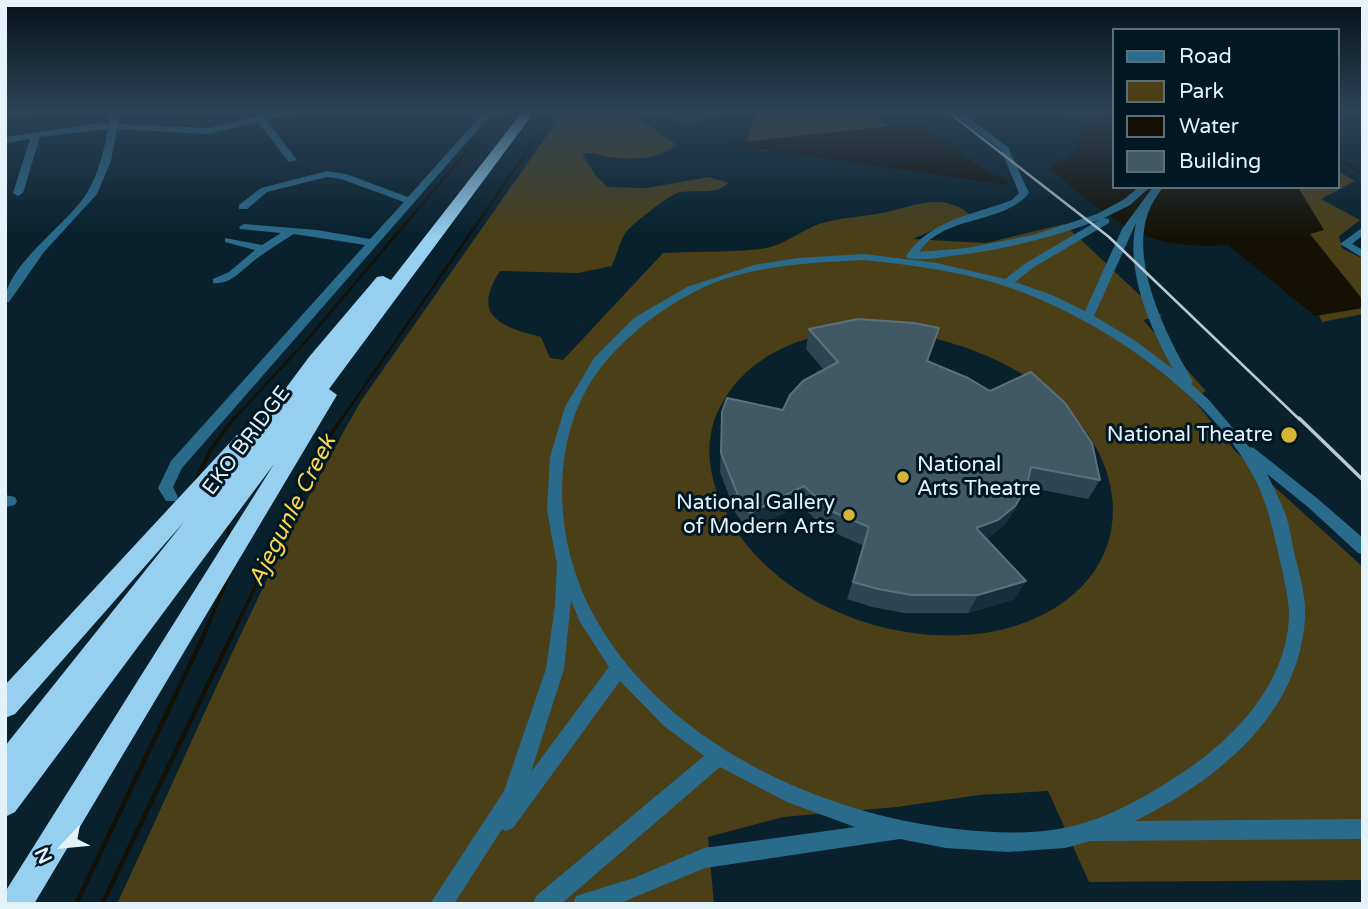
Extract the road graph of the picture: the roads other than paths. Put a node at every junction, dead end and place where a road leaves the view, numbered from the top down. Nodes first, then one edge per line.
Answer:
1 (30, 153) edge
2 (107, 153) edge
3 (287, 153) edge
4 (453, 153) edge
5 (483, 153) edge
6 (497, 153) edge
7 (1007, 153) edge
8 (292, 160) dead end
9 (1148, 190) edge
10 (18, 193) dead end
11 (411, 201) junction
12 (243, 208) dead end
13 (1093, 223) junction
14 (244, 227) dead end
15 (1363, 230) edge
16 (292, 231) junction
17 (229, 240) dead end
18 (373, 243) junction
19 (264, 249) junction
20 (911, 256) junction
21 (1363, 256) edge
22 (864, 257) junction
23 (217, 281) dead end
24 (1007, 283) junction
25 (5, 299) edge
26 (1087, 317) junction
27 (356, 340) junction
28 (316, 361) junction
29 (1197, 397) junction
30 (1242, 447) junction
31 (171, 498) dead end
32 (1363, 548) edge
33 (563, 562) junction
34 (620, 668) junction
35 (5, 705) edge
36 (717, 757) junction
37 (5, 769) edge
38 (5, 802) edge
39 (1363, 829) edge
40 (901, 831) junction
41 (1087, 832) junction
42 (456, 883) junction
43 (16, 904) edge
44 (441, 904) edge
45 (544, 904) edge
46 (584, 904) edge

1 - 10 street
2 - 25 street
3 - 8 street
4 - 11 street
5 - 28 highway, EKO BRIDGE
6 - 27 highway, EKO BRIDGE
7 - 20 street
9 - 13 street
9 - 26 street
9 - 29 street
11 - 12 street
11 - 18 street
13 - 20 street
13 - 24 street
14 - 16 street
15 - 21 street
16 - 18 street
16 - 19 street
17 - 19 street
18 - 31 street
19 - 23 street
20 - 22 street
22 - 24 street
22 - 33 street
24 - 26 street
26 - 29 street
27 - 38 highway, EKO BRIDGE
27 - 43 highway
28 - 35 highway
28 - 37 highway, EKO BRIDGE
29 - 30 street
30 - 32 street
30 - 41 street
33 - 34 street
33 - 42 street
34 - 36 street
34 - 42 street
36 - 40 street
36 - 45 street
39 - 41 street
40 - 41 street
40 - 46 street
42 - 44 street

